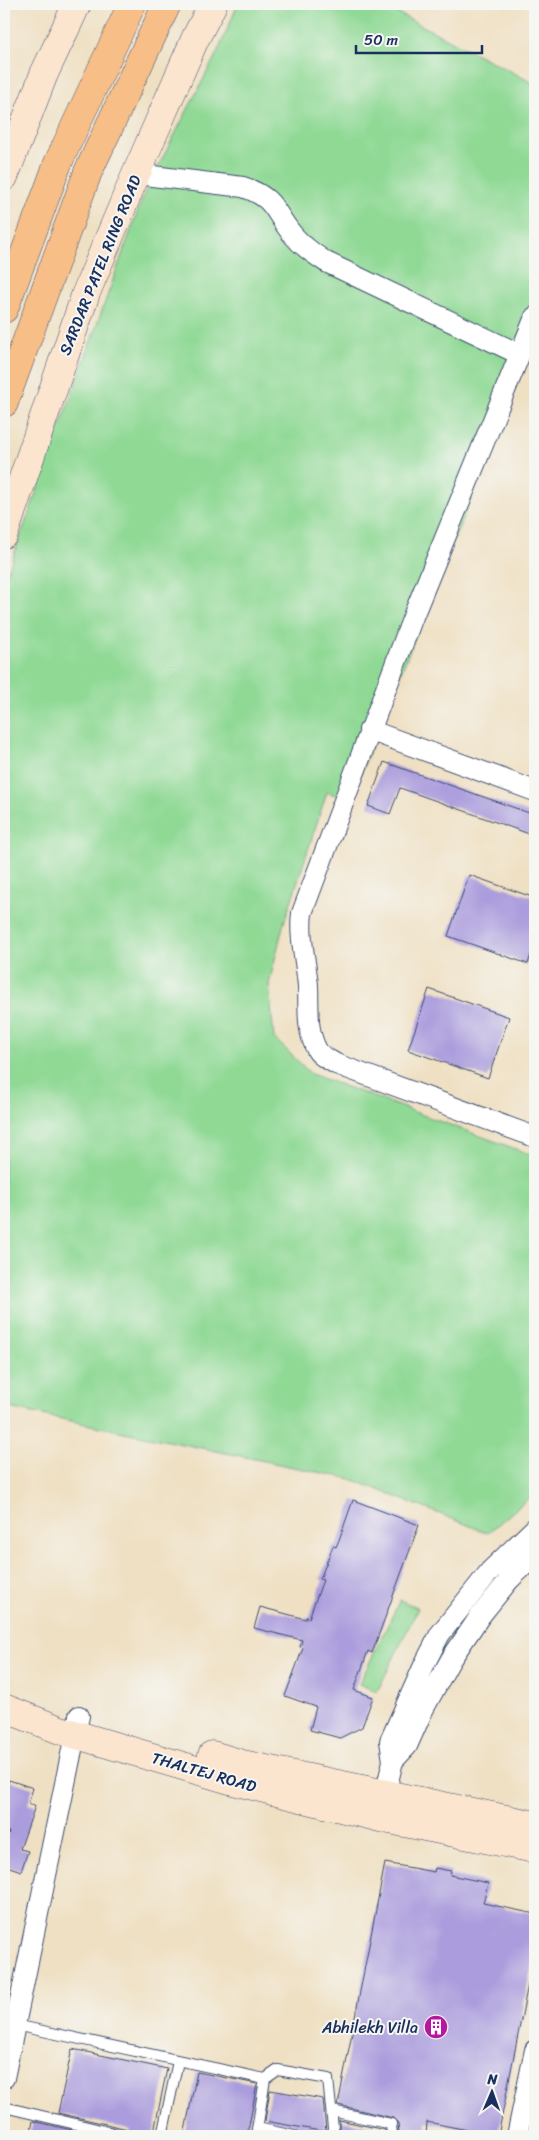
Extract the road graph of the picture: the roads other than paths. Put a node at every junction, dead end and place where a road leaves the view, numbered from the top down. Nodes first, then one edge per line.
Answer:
1 (77, 4) edge
2 (132, 4) edge
3 (167, 4) edge
4 (213, 4) edge
5 (136, 174) junction
6 (4, 177) edge
7 (4, 309) edge
8 (535, 317) edge
9 (519, 354) junction
10 (4, 403) edge
11 (4, 534) edge
12 (370, 730) junction
13 (535, 791) edge
14 (535, 1138) edge
15 (535, 1528) edge
16 (535, 1555) edge
17 (4, 1688) edge
18 (4, 1708) edge
19 (78, 1725) junction
20 (393, 1761) junction
21 (382, 1805) junction
22 (535, 1808) edge
23 (410, 1811) junction
24 (471, 1824) junction
25 (535, 1825) edge
26 (535, 1849) edge
27 (535, 1866) edge
28 (15, 2024) junction
29 (535, 2050) edge
30 (178, 2061) junction
31 (4, 2078) edge
32 (265, 2079) junction
33 (4, 2107) edge
34 (332, 2111) junction
35 (256, 2132) edge
36 (126, 2136) edge
37 (162, 2136) edge
38 (294, 2136) edge
39 (332, 2136) edge
40 (392, 2136) edge
41 (517, 2136) edge

1 - 6 street
2 - 7 highway
3 - 10 highway
4 - 5 street, SARDAR PATEL RING ROAD
5 - 9 street
5 - 11 street, SARDAR PATEL RING ROAD
8 - 9 street
9 - 12 street
12 - 13 street
12 - 14 street
15 - 20 street
16 - 20 street
17 - 19 street
18 - 19 street
19 - 21 street
19 - 28 street
20 - 21 street
21 - 23 street
22 - 23 street
23 - 24 street
23 - 27 street
24 - 25 street
24 - 26 street
28 - 30 lane
28 - 31 street
29 - 41 street
30 - 32 lane
30 - 37 lane
32 - 34 lane
32 - 35 lane
33 - 36 lane
34 - 39 lane
34 - 40 lane
35 - 38 lane

